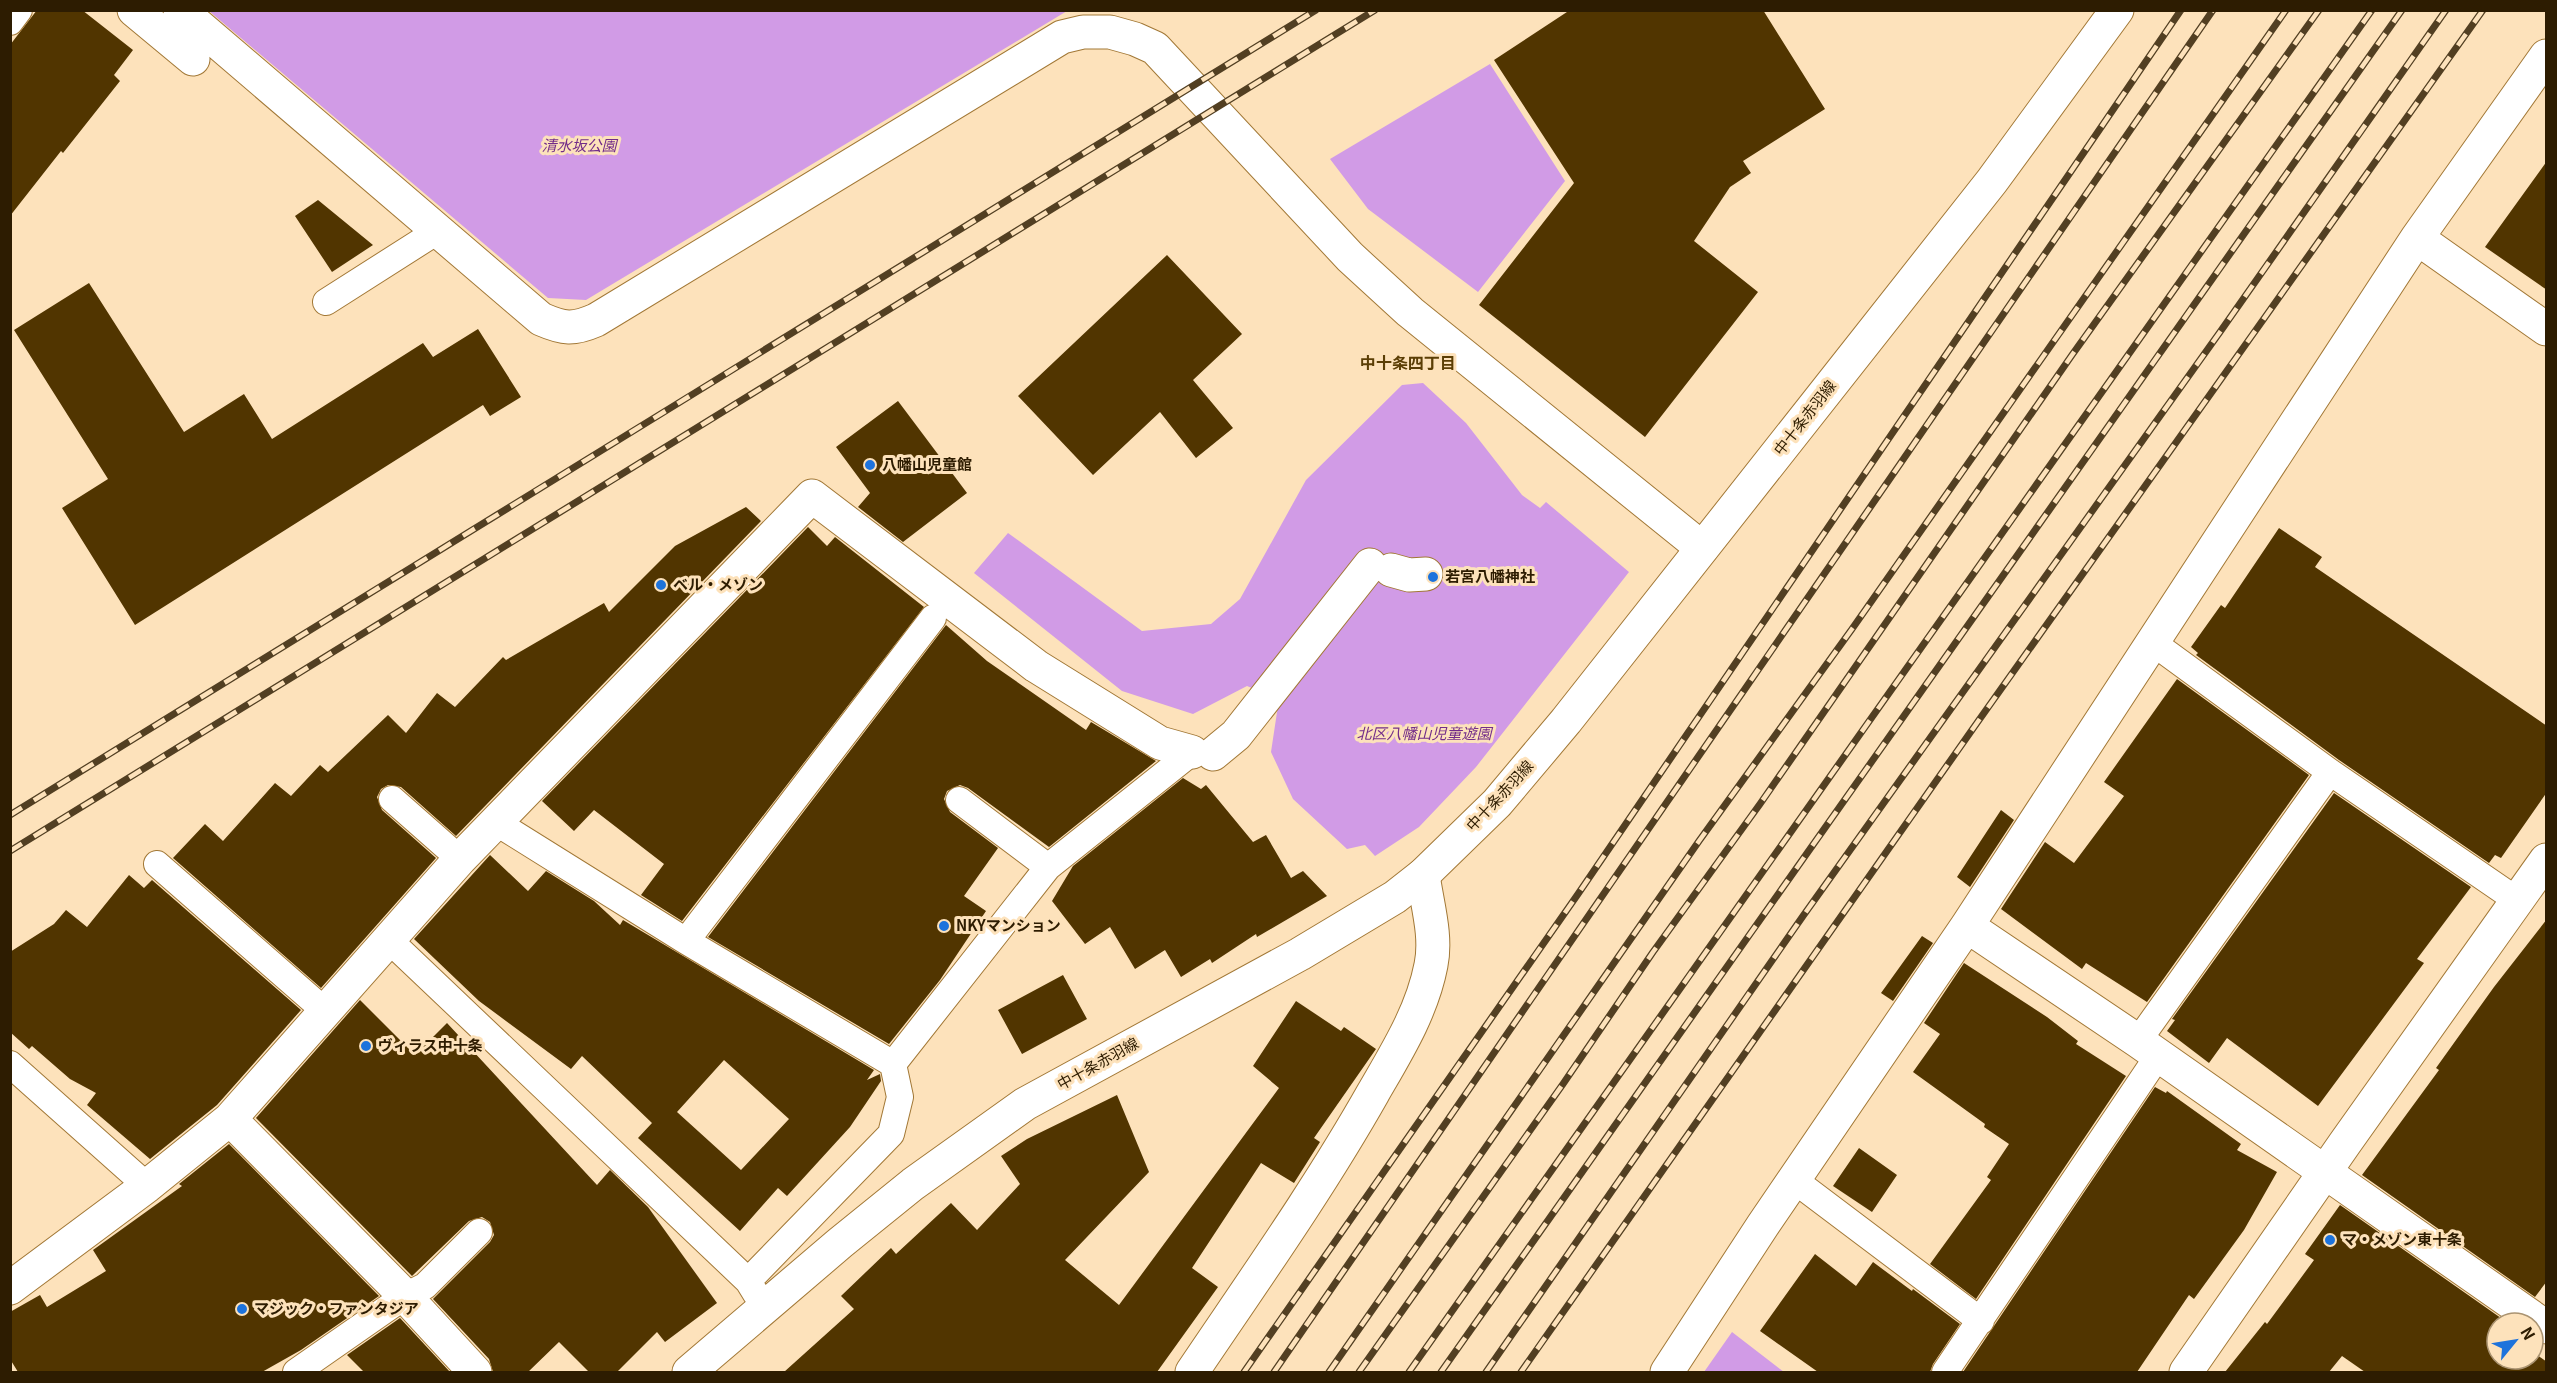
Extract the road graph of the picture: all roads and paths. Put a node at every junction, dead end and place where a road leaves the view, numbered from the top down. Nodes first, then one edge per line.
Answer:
1 (19, 10) edge
2 (134, 10) edge
3 (180, 10) edge
4 (2117, 10) edge
5 (10, 22) edge
6 (2547, 56) edge
7 (193, 59) dead end
8 (439, 230) junction
9 (2417, 238) junction
10 (326, 302) dead end
11 (2547, 328) edge
12 (1702, 548) junction
13 (1426, 574) dead end
14 (933, 618) dead end
15 (2152, 642) junction
16 (1203, 753) junction
17 (2330, 772) junction
18 (392, 799) dead end
19 (959, 800) dead end
20 (497, 823) junction
21 (460, 859) junction
22 (2547, 860) edge
23 (157, 864) dead end
24 (1048, 867) junction
25 (1423, 875) junction
26 (2518, 901) junction
27 (1967, 926) junction
28 (389, 940) junction
29 (686, 942) junction
30 (325, 1011) junction
31 (2148, 1049) junction
32 (10, 1064) edge
33 (893, 1064) junction
34 (230, 1119) junction
35 (2325, 1172) junction
36 (1794, 1180) junction
37 (147, 1186) junction
38 (479, 1232) dead end
39 (10, 1288) edge
40 (757, 1294) junction
41 (405, 1296) junction
42 (1981, 1321) junction
43 (2547, 1327) edge
44 (296, 1372) edge
45 (475, 1372) edge
46 (689, 1372) edge
47 (1192, 1372) edge
48 (1667, 1372) edge
49 (1945, 1372) edge
50 (2186, 1372) edge

1 - 5 lane
2 - 7 street
3 - 8 street
4 - 12 street, 中十条赤羽線
6 - 9 street
8 - 10 lane
8 - 12 street
9 - 11 street
9 - 15 street
12 - 25 street, 中十条赤羽線
13 - 16 street
14 - 29 lane
15 - 17 lane
15 - 27 street
16 - 20 street
16 - 24 lane
17 - 26 lane
17 - 31 lane
18 - 21 lane
19 - 24 lane
20 - 21 street
20 - 29 lane
21 - 28 street
22 - 26 street
23 - 30 lane
24 - 33 lane
25 - 40 street, 中十条赤羽線
25 - 47 street
26 - 35 street
27 - 31 street
27 - 36 street
28 - 30 street
28 - 40 lane
29 - 33 lane
30 - 34 street
31 - 35 street
31 - 42 lane
32 - 37 lane
33 - 40 lane
34 - 37 street
34 - 41 street
35 - 43 street
35 - 50 street
36 - 42 lane
36 - 48 street
37 - 39 street
38 - 41 lane
40 - 46 street, 中十条赤羽線
41 - 44 lane
41 - 45 street
42 - 49 lane

